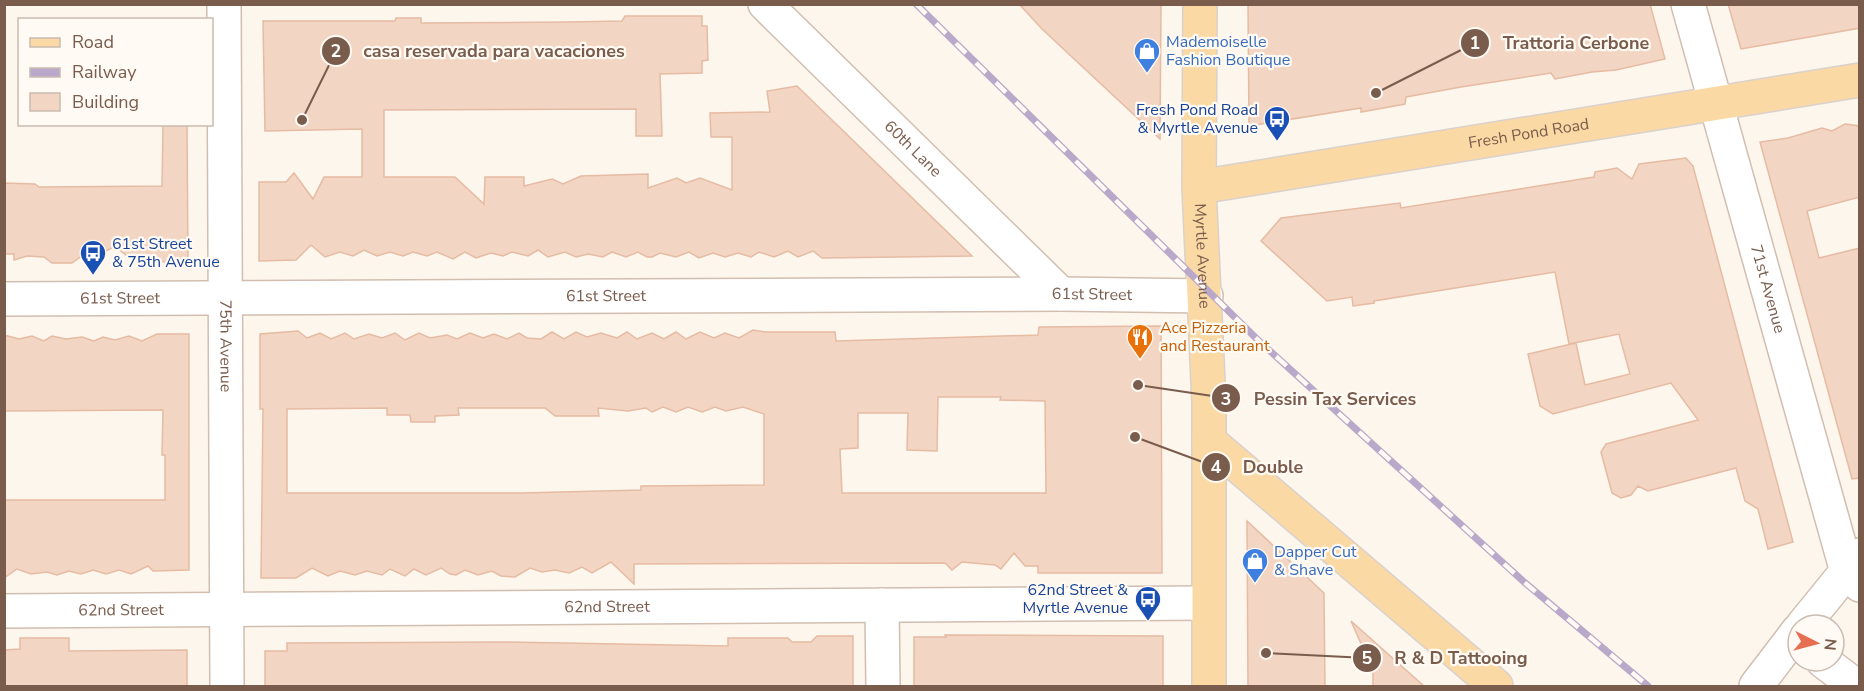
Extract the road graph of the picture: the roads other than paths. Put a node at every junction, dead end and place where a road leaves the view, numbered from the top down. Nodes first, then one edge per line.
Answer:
1 (224, 4) edge
2 (765, 4) edge
3 (1200, 4) edge
4 (1688, 4) edge
5 (1860, 80) edge
6 (1714, 104) junction
7 (1200, 187) junction
8 (1061, 294) junction
9 (1206, 296) junction
10 (225, 298) junction
11 (4, 299) edge
12 (1209, 441) junction
13 (1856, 571) edge
14 (1208, 603) junction
15 (882, 605) junction
16 (226, 608) junction
17 (4, 611) edge
18 (1817, 613) edge
19 (1786, 649) edge
20 (1838, 673) edge
21 (227, 687) edge
22 (883, 687) edge
23 (1209, 687) edge
24 (1496, 687) edge
25 (1756, 687) edge
26 (1856, 687) edge

1 - 10 street, 75th Avenue
2 - 8 street, 60th Lane
3 - 7 main road, Myrtle Avenue
4 - 6 street, 71st Avenue
5 - 6 main road, Fresh Pond Road
6 - 7 main road, Fresh Pond Road
6 - 13 street, 71st Avenue
7 - 9 main road, Myrtle Avenue
8 - 9 street, 61st Street
8 - 10 street, 61st Street
9 - 12 main road, Myrtle Avenue
10 - 11 street, 61st Street
10 - 16 street, 75th Avenue
12 - 14 main road, Myrtle Avenue
12 - 24 main road
13 - 18 street
14 - 15 street, 62nd Street
14 - 23 main road, Myrtle Avenue
15 - 16 street, 62nd Street
15 - 22 street
16 - 17 street, 62nd Street
16 - 21 street, 75th Avenue
19 - 25 street
20 - 26 street

